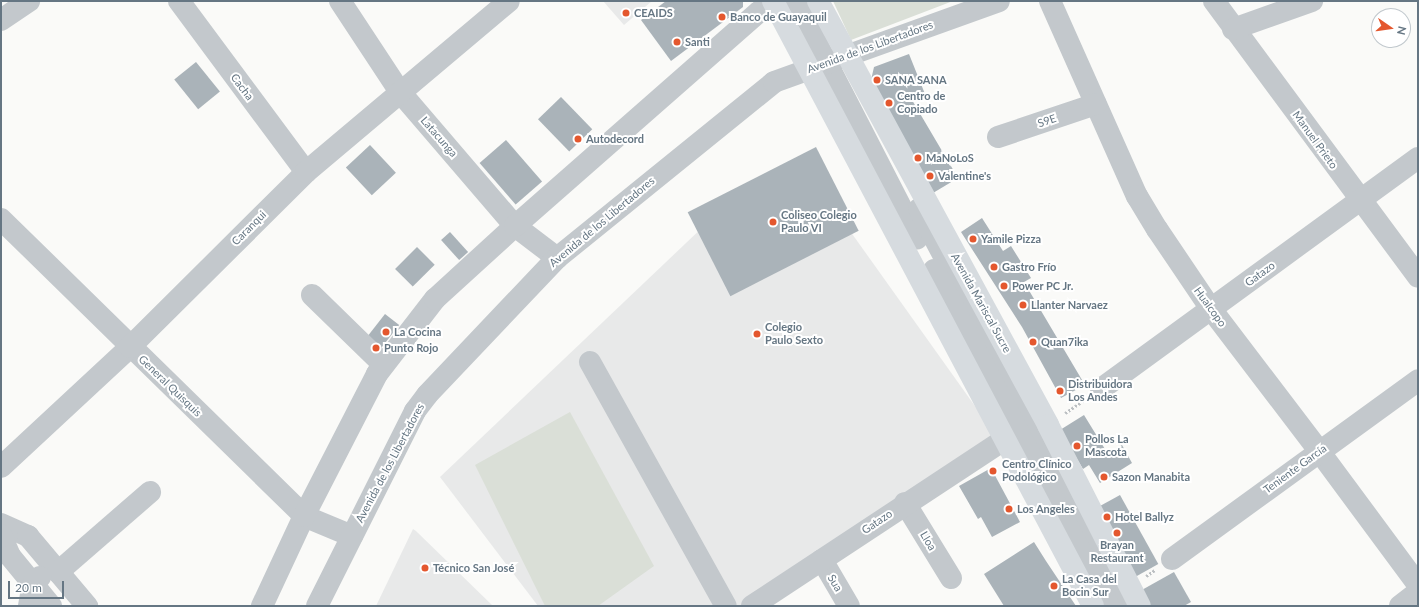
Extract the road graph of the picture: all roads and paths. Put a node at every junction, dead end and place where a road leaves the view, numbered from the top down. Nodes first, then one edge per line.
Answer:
1 (29, 1) edge
2 (179, 1) edge
3 (340, 1) edge
4 (508, 1) edge
5 (810, 1) edge
6 (818, 1) edge
7 (999, 1) edge
8 (1050, 1) edge
9 (1214, 1) edge
10 (1312, 1) edge
11 (782, 2) edge
12 (1, 20) edge
13 (1233, 29) junction
14 (830, 61) junction
15 (400, 92) junction
16 (1096, 104) junction
17 (998, 137) dead end
18 (1418, 158) edge
19 (306, 172) junction
20 (1360, 201) junction
21 (1, 219) edge
22 (515, 226) junction
23 (557, 258) junction
24 (1418, 277) edge
25 (312, 295) dead end
26 (1211, 309) junction
27 (130, 347) junction
28 (590, 362) dead end
29 (383, 364) junction
30 (1418, 380) edge
31 (1101, 389) joint
32 (1048, 425) junction
33 (1004, 440) junction
34 (1320, 451) junction
35 (1, 467) edge
36 (150, 492) dead end
37 (905, 503) junction
38 (304, 516) junction
39 (1, 524) edge
40 (1, 535) edge
41 (352, 536) junction
42 (1172, 559) joint
43 (822, 560) junction
44 (55, 568) junction
45 (951, 578) dead end
46 (33, 584) junction
47 (1418, 585) edge
48 (1418, 592) edge
49 (1133, 600) edge
50 (28, 606) edge
51 (51, 606) edge
52 (87, 606) edge
53 (262, 606) edge
54 (317, 606) edge
55 (726, 606) edge
56 (752, 606) edge
57 (849, 606) edge
58 (1093, 606) edge
59 (1109, 606) edge
60 (1400, 606) edge

1 - 12 street
2 - 19 street, Cacha
3 - 15 street, Latacunga
4 - 15 street, Caranqui
5 - 14 street
6 - 14 main road, Avenida Mariscal Sucre
7 - 14 street, Avenida de los Libertadores
8 - 16 street, Hualcopo
9 - 13 street, Manuel Prieto
10 - 13 street
11 - 14 main road, Avenida Mariscal Sucre
11 - 22 street
13 - 20 street, Manuel Prieto
14 - 23 street, Avenida de los Libertadores
14 - 32 main road, Avenida Mariscal Sucre
14 - 33 main road, Avenida Mariscal Sucre
14 - 49 street
14 - 59 street
15 - 19 street, Caranqui
15 - 22 street, Latacunga
16 - 17 street, S9E
16 - 26 street, Hualcopo
18 - 20 street, Gatazo
19 - 27 street, Caranqui
20 - 24 street, Manuel Prieto
20 - 26 street, Gatazo
21 - 27 street, General Quisquis
22 - 23 street, Latacunga
22 - 29 street
23 - 41 street, Avenida de los Libertadores
25 - 29 street
26 - 31 street, Gatazo
26 - 34 street, Hualcopo
27 - 35 street, Caranqui
27 - 38 street, General Quisquis
28 - 55 street
29 - 38 street
30 - 34 street, Teniente García
31 - 32 path
32 - 49 main road, Avenida Mariscal Sucre
33 - 37 street, Gatazo
33 - 58 main road, Avenida Mariscal Sucre
34 - 42 street, Teniente García
34 - 47 street, Hualcopo
36 - 44 street
37 - 43 street, Gatazo
37 - 45 street, Lloa
38 - 41 street, General Quisquis
38 - 53 street
39 - 44 street
40 - 46 street
41 - 54 street, Avenida de los Libertadores
42 - 49 path
43 - 56 street, Gatazo
43 - 57 street, Sua
44 - 46 street
44 - 52 street
46 - 50 street
46 - 51 street
48 - 60 street

